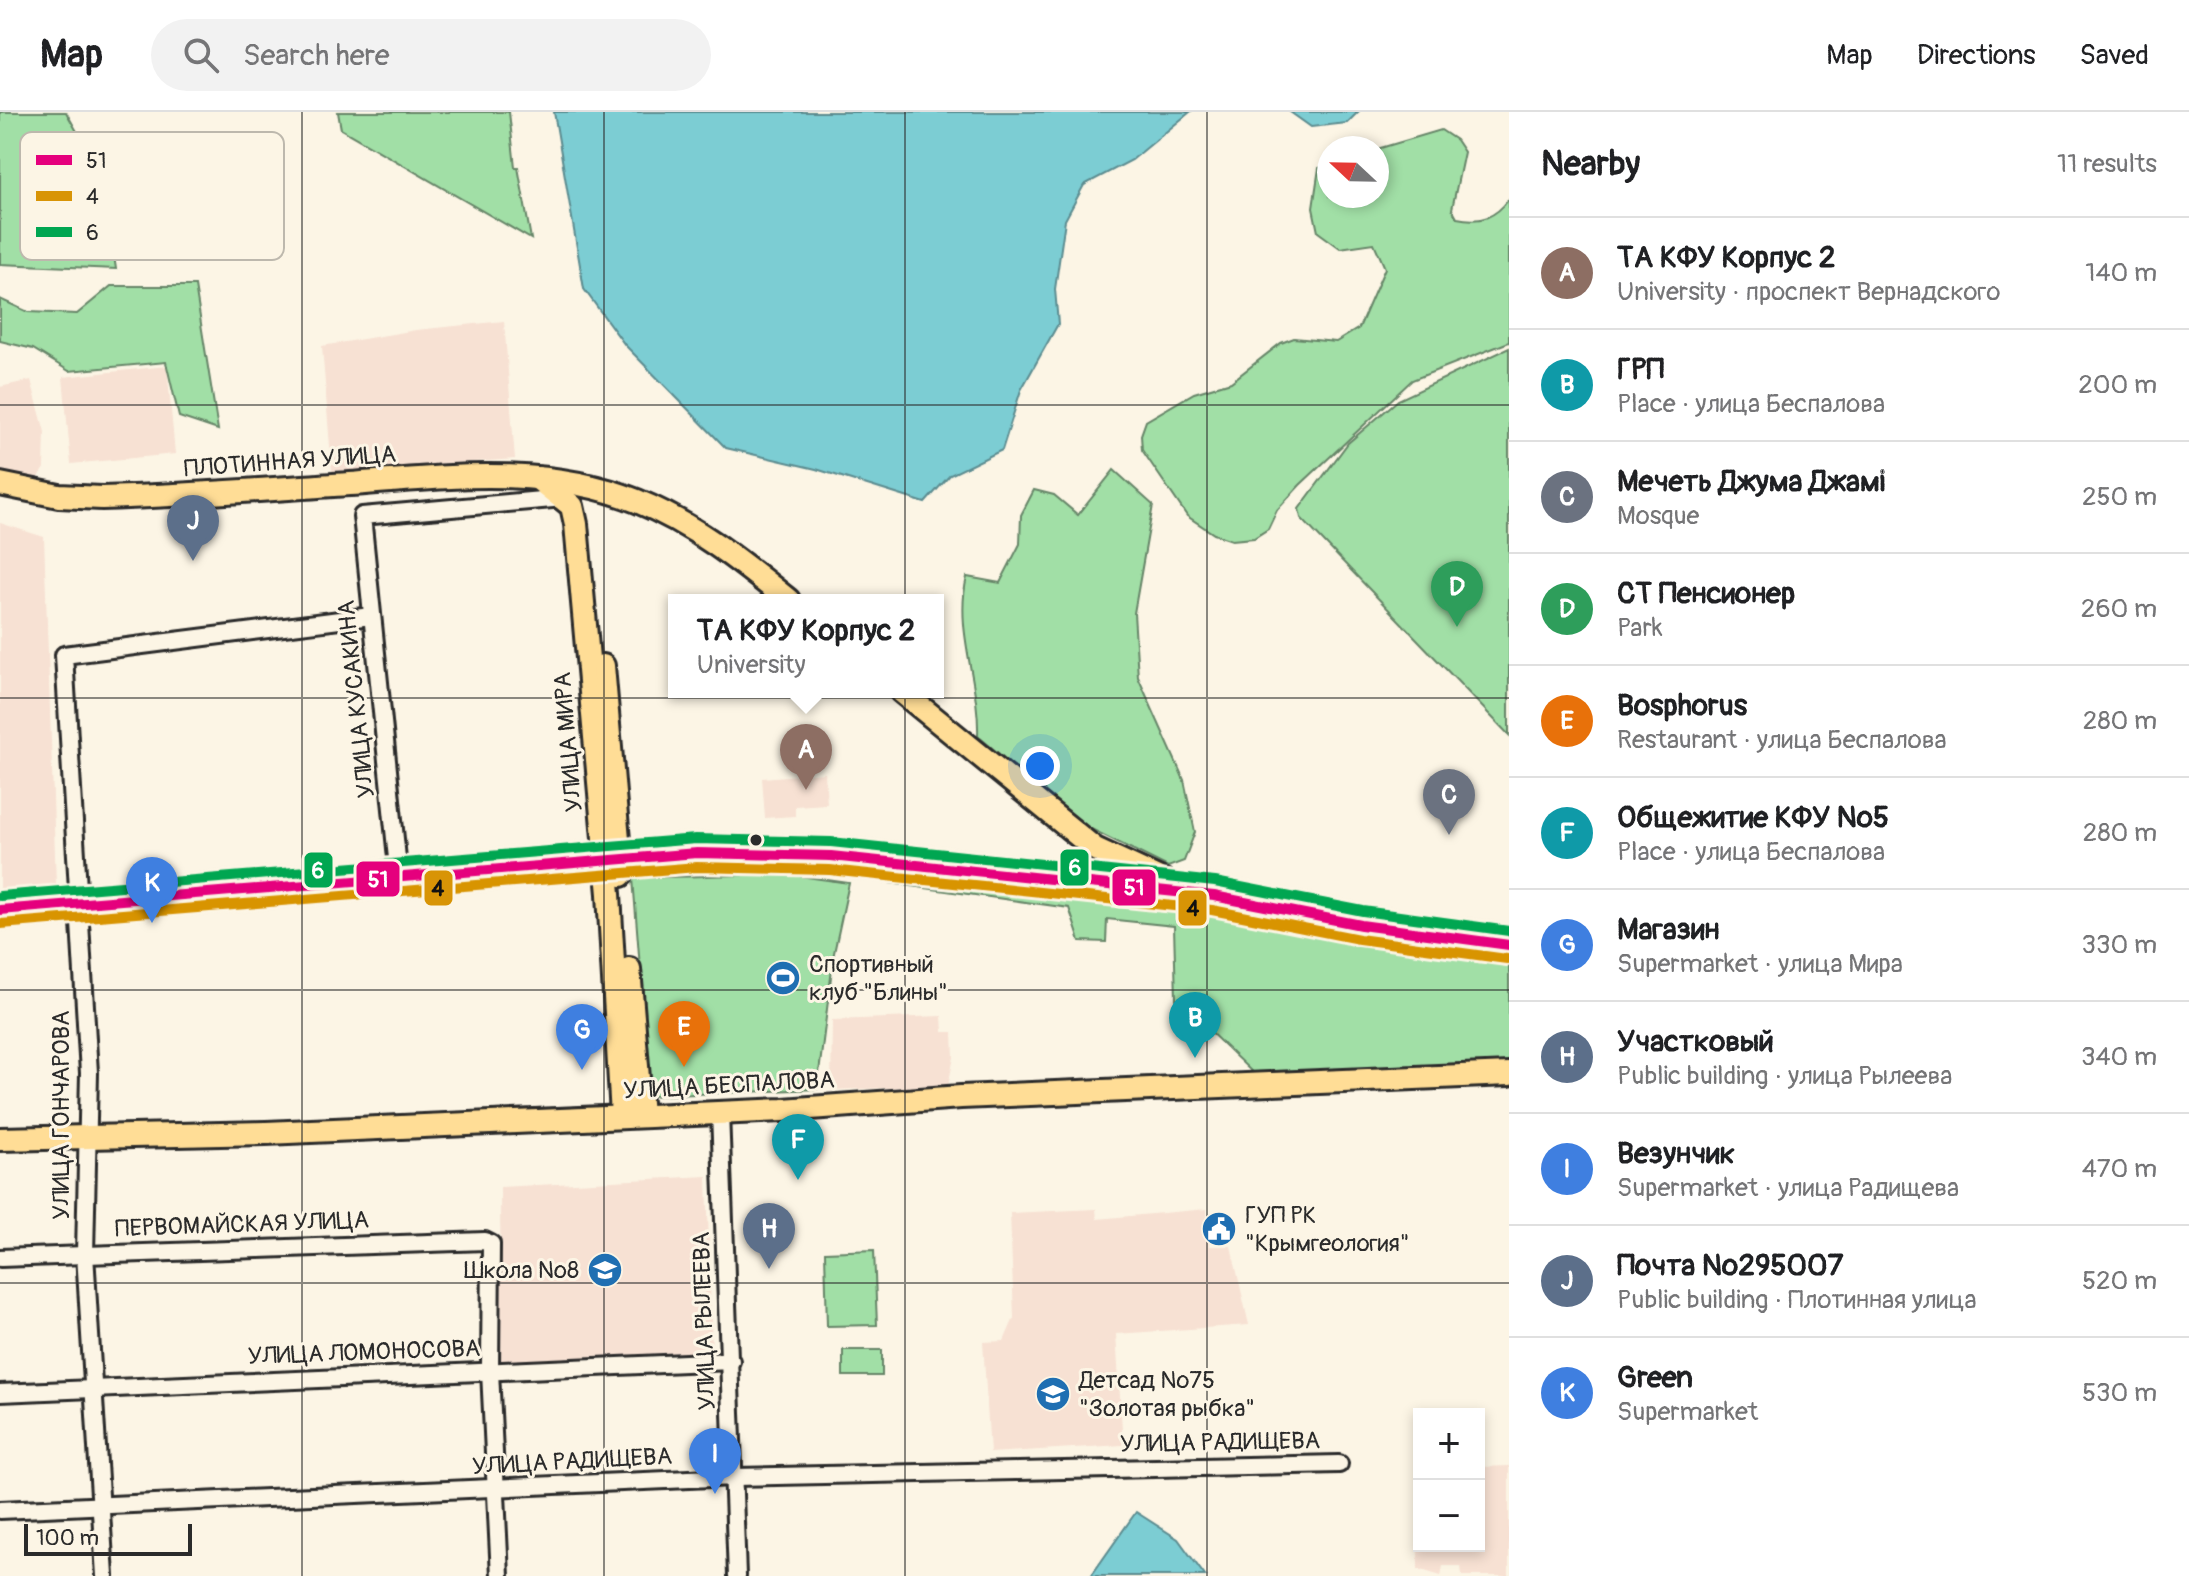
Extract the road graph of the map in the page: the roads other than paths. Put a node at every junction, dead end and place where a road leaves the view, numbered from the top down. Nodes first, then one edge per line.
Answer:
1 (536, 477) junction
2 (0, 484) edge
3 (584, 485) junction
4 (564, 498) junction
5 (766, 594) edge
6 (781, 594) edge
7 (371, 616) junction
8 (892, 698) edge
9 (909, 698) edge
10 (612, 862) junction
11 (980, 872) junction
12 (399, 878) junction
13 (1127, 886) junction
14 (1214, 896) junction
15 (1147, 898) junction
16 (80, 902) junction
17 (0, 910) edge
18 (1309, 916) junction
19 (1509, 945) edge
20 (1509, 1074) edge
21 (720, 1112) junction
22 (632, 1116) junction
23 (87, 1136) junction
24 (0, 1139) edge
25 (85, 1254) junction
26 (0, 1258) edge
27 (731, 1361) junction
28 (490, 1371) junction
29 (94, 1388) junction
30 (0, 1393) edge
31 (1339, 1464) dead end
32 (734, 1477) junction
33 (497, 1490) junction
34 (102, 1504) junction
35 (0, 1510) edge
36 (105, 1576) edge
37 (500, 1576) edge
38 (737, 1576) edge

1 - 2 main road, ПЛОТИННАЯ УЛИЦА
1 - 3 main road, ПЛОТИННАЯ УЛИЦА
1 - 4 main road
3 - 5 main road
3 - 6 main road
3 - 10 main road, УЛИЦА МИРА
4 - 7 street, УЛИЦА КУСАКИНА
4 - 10 main road, УЛИЦА МИРА
7 - 12 street, УЛИЦА КУСАКИНА
7 - 16 street, УЛИЦА ГОНЧАРОВА
8 - 13 main road
9 - 14 main road
10 - 11 main road
10 - 12 main road
10 - 22 main road, УЛИЦА МИРА
11 - 13 main road
11 - 15 main road
12 - 16 main road
13 - 14 main road
13 - 15 main road
14 - 18 main road
15 - 18 main road
16 - 17 main road
16 - 23 street, УЛИЦА ГОНЧАРОВА
18 - 19 main road
20 - 21 main road, УЛИЦА БЕСПАЛОВА
21 - 22 main road, УЛИЦА БЕСПАЛОВА
21 - 27 street, УЛИЦА РЫЛЕЕВА
22 - 23 main road, УЛИЦА БЕСПАЛОВА
23 - 24 main road, УЛИЦА БЕСПАЛОВА
23 - 25 street, УЛИЦА ГОНЧАРОВА
25 - 26 street, ПЕРВОМАЙСКАЯ УЛИЦА
25 - 28 street, ПЕРВОМАЙСКАЯ УЛИЦА
25 - 29 street, УЛИЦА ГОНЧАРОВА
27 - 28 street, УЛИЦА ЛОМОНОСОВА
27 - 32 street, УЛИЦА РЫЛЕЕВА
28 - 29 street, УЛИЦА ЛОМОНОСОВА
28 - 33 street
29 - 30 street, УЛИЦА ЛОМОНОСОВА
29 - 34 street, УЛИЦА ГОНЧАРОВА
31 - 32 street, УЛИЦА РАДИЩЕВА
32 - 33 street, УЛИЦА РАДИЩЕВА
32 - 38 street, УЛИЦА РЫЛЕЕВА
33 - 34 street, УЛИЦА РАДИЩЕВА
33 - 37 street
34 - 35 street, УЛИЦА РАДИЩЕВА
34 - 36 street, УЛИЦА ГОНЧАРОВА

